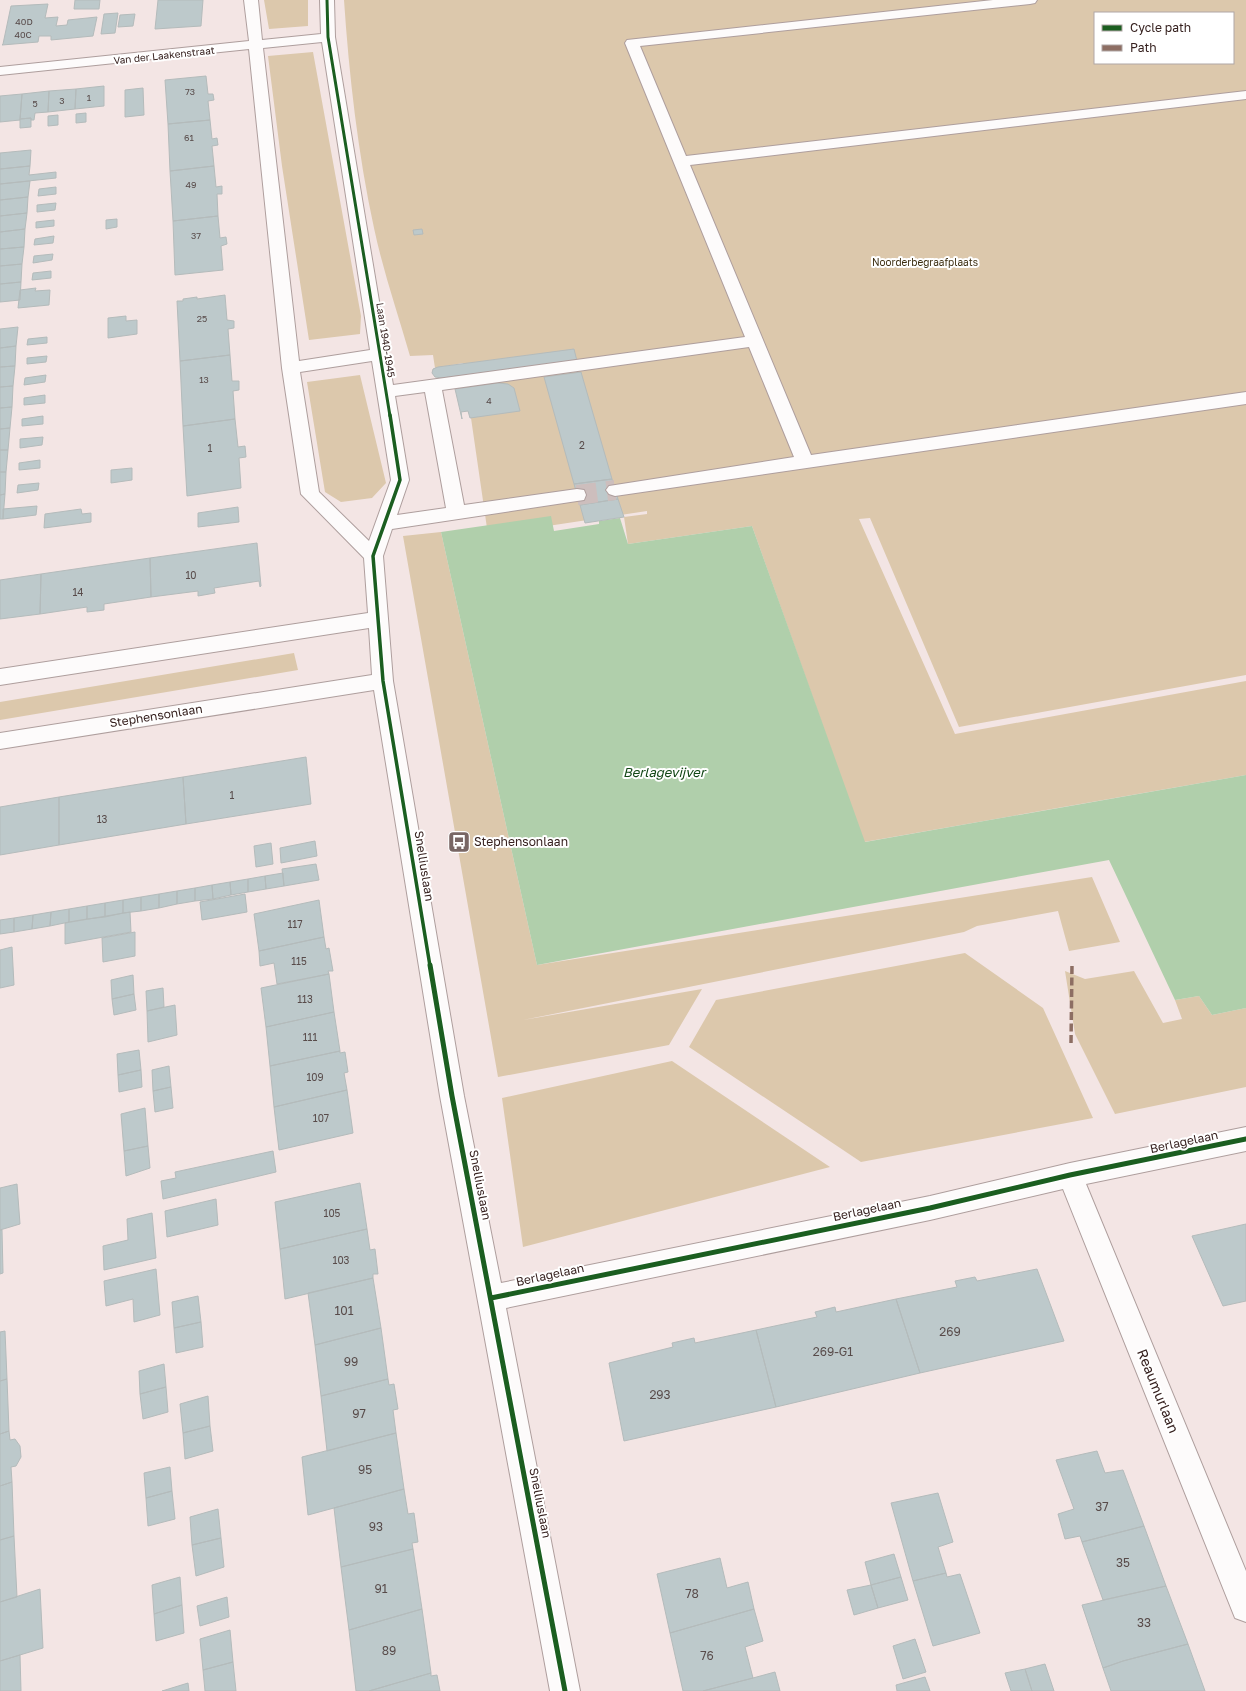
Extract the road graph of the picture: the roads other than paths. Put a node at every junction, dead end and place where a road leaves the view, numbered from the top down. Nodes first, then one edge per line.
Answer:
1 (251, 0) edge
2 (327, 0) edge
3 (1030, 0) edge
4 (328, 37) junction
5 (255, 46) junction
6 (0, 71) edge
7 (1246, 95) edge
8 (682, 161) junction
9 (755, 341) junction
10 (380, 354) junction
11 (291, 368) junction
12 (432, 386) junction
13 (386, 392) junction
14 (1246, 398) edge
15 (805, 462) junction
16 (615, 490) tunnel mouth
17 (577, 495) tunnel mouth
18 (456, 513) junction
19 (385, 523) junction
20 (374, 556) junction
21 (378, 620) junction
22 (0, 677) edge
23 (383, 681) junction
24 (0, 741) edge
25 (1246, 1139) edge
26 (1070, 1175) junction
27 (491, 1298) junction
28 (1246, 1607) edge
29 (565, 1691) edge

1 - 5 street
2 - 4 street, Laan 1940-1945
3 - 8 street
4 - 5 street, Van der Laakenstraat
4 - 10 street, Laan 1940-1945
5 - 6 street, Van der Laakenstraat
5 - 11 street
7 - 8 street
8 - 9 street
9 - 12 street
9 - 15 street
10 - 11 street, Laan 1940-1945
10 - 13 street, Laan 1940-1945
11 - 20 street
12 - 13 street
12 - 18 street
13 - 19 street, Laan 1940-1945
14 - 15 street
15 - 16 street
17 - 18 street
18 - 19 street
19 - 20 street, Laan 1940-1945
20 - 21 street, Laan 1940-1945
21 - 22 street
21 - 23 street, Laan 1940-1945
23 - 24 street, Stephensonlaan
23 - 27 street, Snelliuslaan
25 - 26 street, Berlagelaan
26 - 27 street, Berlagelaan
26 - 28 street, Reaumurlaan
27 - 29 street, Snelliuslaan

